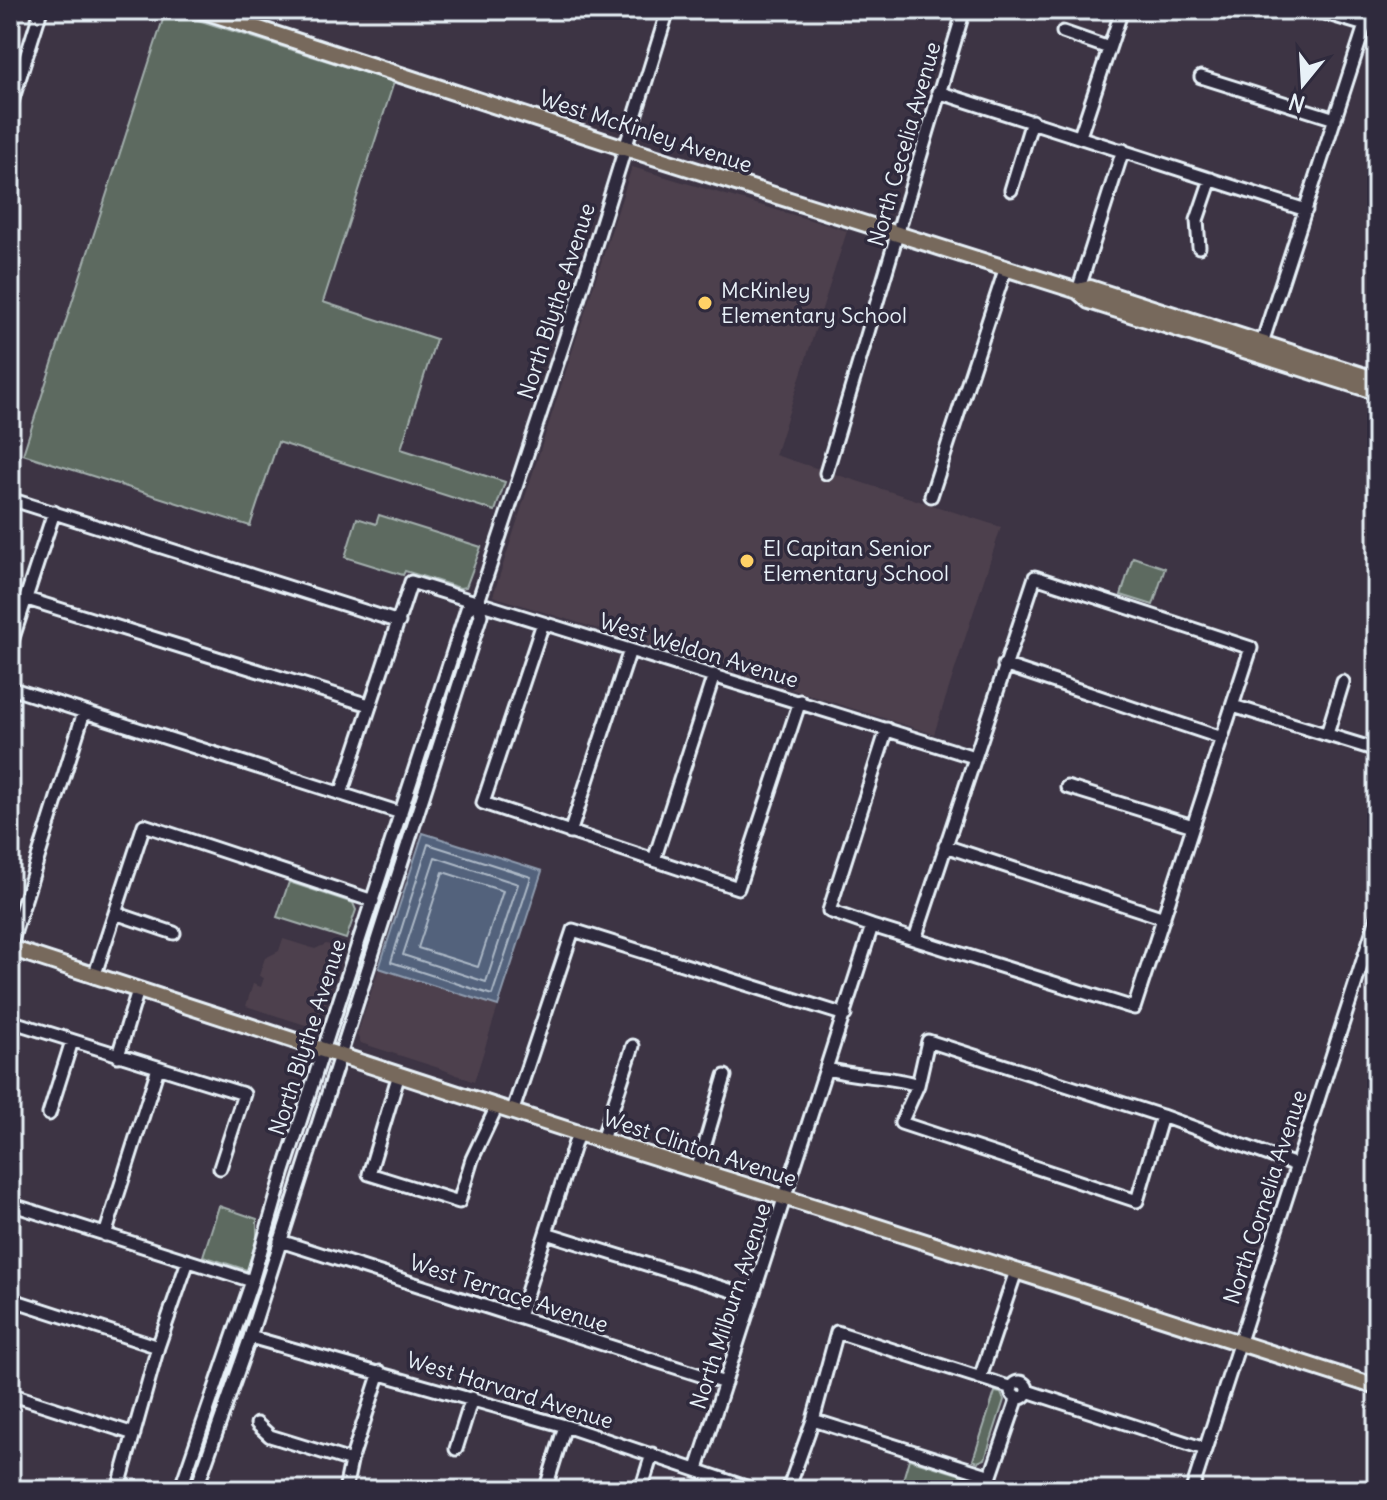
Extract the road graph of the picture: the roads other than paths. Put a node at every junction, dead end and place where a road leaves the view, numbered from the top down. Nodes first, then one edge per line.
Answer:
1 (41, 10) edge
2 (201, 10) edge
3 (668, 10) edge
4 (964, 10) edge
5 (1122, 10) edge
6 (1315, 10) edge
7 (1370, 10) edge
8 (1365, 25) junction
9 (1063, 32) dead end
10 (1109, 48) junction
11 (1201, 77) dead end
12 (938, 92) junction
13 (10, 108) edge
14 (1335, 119) junction
15 (1032, 121) junction
16 (1080, 136) junction
17 (625, 148) junction
18 (1123, 150) junction
19 (1211, 179) junction
20 (1011, 190) dead end
21 (1306, 210) junction
22 (899, 234) junction
23 (1199, 247) dead end
24 (1006, 267) junction
25 (1078, 291) junction
26 (1262, 343) junction
27 (1377, 380) edge
28 (1377, 392) edge
29 (826, 473) dead end
30 (931, 496) dead end
31 (10, 499) edge
32 (54, 512) junction
33 (27, 599) junction
34 (478, 602) junction
35 (399, 622) junction
36 (543, 623) junction
37 (10, 647) edge
38 (630, 650) junction
39 (1004, 665) junction
40 (714, 675) junction
41 (1343, 682) dead end
42 (10, 688) edge
43 (800, 701) junction
44 (369, 705) junction
45 (1233, 706) junction
46 (84, 712) junction
47 (887, 729) junction
48 (1327, 734) junction
49 (1222, 738) junction
50 (1377, 750) edge
51 (974, 757) junction
52 (1067, 787) dead end
53 (341, 794) junction
54 (401, 813) junction
55 (1193, 826) junction
56 (570, 833) junction
57 (945, 846) junction
58 (654, 860) junction
59 (373, 901) junction
60 (115, 913) junction
61 (1377, 917) edge
62 (1164, 918) junction
63 (872, 926) junction
64 (174, 933) dead end
65 (915, 939) junction
66 (10, 948) edge
67 (94, 977) junction
68 (138, 990) junction
69 (845, 1015) junction
70 (10, 1021) edge
71 (72, 1041) junction
72 (633, 1046) dead end
73 (324, 1051) junction
74 (118, 1056) junction
75 (339, 1056) junction
76 (158, 1068) junction
77 (828, 1069) junction
78 (399, 1074) junction
79 (725, 1076) dead end
80 (918, 1085) junction
81 (497, 1106) junction
82 (513, 1110) junction
83 (49, 1114) dead end
84 (1162, 1116) junction
85 (578, 1133) junction
86 (602, 1140) junction
87 (1296, 1165) junction
88 (220, 1168) dead end
89 (697, 1171) junction
90 (786, 1199) junction
91 (10, 1204) edge
92 (546, 1233) junction
93 (105, 1235) junction
94 (280, 1241) junction
95 (188, 1261) junction
96 (1016, 1271) junction
97 (252, 1281) junction
98 (752, 1297) junction
99 (10, 1299) edge
100 (519, 1317) junction
101 (250, 1337) junction
102 (1239, 1343) junction
103 (158, 1347) junction
104 (380, 1372) junction
105 (980, 1378) junction
106 (725, 1383) junction
107 (1377, 1387) edge
108 (1019, 1392) junction
109 (10, 1394) edge
110 (472, 1398) junction
111 (813, 1420) junction
112 (257, 1424) dead end
113 (565, 1426) junction
114 (134, 1434) junction
115 (456, 1449) dead end
116 (1205, 1449) junction
117 (652, 1454) junction
118 (351, 1461) junction
119 (697, 1469) junction
120 (991, 1476) junction
121 (548, 1481) dead end
122 (743, 1487) edge
123 (120, 1489) edge
124 (180, 1490) edge
125 (196, 1490) edge
126 (345, 1490) edge
127 (641, 1490) edge
128 (755, 1490) edge
129 (788, 1490) edge
130 (986, 1490) edge
131 (1192, 1490) edge

1 - 13 street
2 - 17 main road, West McKinley Avenue
3 - 17 street, North Blythe Avenue
4 - 12 street, North Cecelia Avenue
5 - 10 street
6 - 8 street
7 - 8 street
8 - 14 street
9 - 10 street
10 - 16 street
11 - 14 street
12 - 15 street
12 - 22 street, North Cecelia Avenue
14 - 21 street
15 - 16 street
15 - 20 street
16 - 18 street
17 - 22 main road, West McKinley Avenue
17 - 34 street, North Blythe Avenue
18 - 19 street
18 - 25 street
19 - 21 street
19 - 23 street
21 - 26 street
22 - 24 main road, West McKinley Avenue
22 - 29 street, North Cecelia Avenue
24 - 25 main road, West McKinley Avenue
24 - 30 street
25 - 26 main road, West McKinley Avenue
25 - 28 main road, West McKinley Avenue
26 - 27 main road, West McKinley Avenue
31 - 32 street
32 - 33 street
32 - 35 street
33 - 37 street
33 - 44 street
34 - 35 street, West Weldon Avenue
34 - 36 street, West Weldon Avenue
34 - 54 street, North Blythe Avenue
34 - 75 street, North Blythe Avenue
35 - 44 street
36 - 38 street, West Weldon Avenue
36 - 56 street
38 - 40 street, West Weldon Avenue
38 - 56 street
39 - 45 street
39 - 49 street
39 - 51 street
40 - 43 street, West Weldon Avenue
40 - 58 street
41 - 48 street
42 - 46 street
43 - 47 street, West Weldon Avenue
43 - 58 street
44 - 53 street
45 - 48 street
45 - 49 street
46 - 53 street
46 - 66 street
47 - 51 street, West Weldon Avenue
47 - 63 street
48 - 50 street
49 - 55 street
51 - 57 street
52 - 55 street
53 - 54 street
54 - 59 street, North Blythe Avenue
55 - 62 street
56 - 58 street
57 - 62 street
57 - 65 street
59 - 60 street
59 - 73 street, North Blythe Avenue
60 - 64 street
60 - 67 street
61 - 87 street, North Cornelia Avenue
62 - 65 street
63 - 65 street
63 - 69 street, North Milburn Avenue
66 - 67 main road, West Clinton Avenue
67 - 68 main road, West Clinton Avenue
68 - 73 main road, West Clinton Avenue
68 - 74 street
69 - 77 street, North Milburn Avenue
69 - 82 street
70 - 71 street
71 - 74 street
71 - 83 street
72 - 86 street
73 - 75 main road, West Clinton Avenue
73 - 97 street, North Blythe Avenue
74 - 76 street
75 - 78 main road, West Clinton Avenue
75 - 94 street, North Blythe Avenue
76 - 88 street
76 - 93 street
77 - 80 street
77 - 90 street, North Milburn Avenue
78 - 81 main road, West Clinton Avenue
78 - 81 street
79 - 89 street
80 - 84 street
80 - 84 street
81 - 82 main road, West Clinton Avenue
82 - 85 main road, West Clinton Avenue
84 - 87 street
85 - 86 main road, West Clinton Avenue
85 - 92 street
86 - 89 main road, West Clinton Avenue
87 - 102 street, North Cornelia Avenue
89 - 90 main road, West Clinton Avenue
90 - 96 main road, West Clinton Avenue
90 - 98 street, North Milburn Avenue
91 - 93 street
92 - 98 street
92 - 100 street
93 - 95 street
94 - 100 street, West Terrace Avenue
94 - 101 street, North Blythe Avenue
95 - 97 street
95 - 103 street
96 - 102 main road, West Clinton Avenue
96 - 105 street
97 - 124 street, North Blythe Avenue
98 - 106 street, North Milburn Avenue
99 - 103 street
100 - 106 street, West Terrace Avenue
101 - 104 street, West Harvard Avenue
101 - 125 street, North Blythe Avenue
102 - 107 main road, West Clinton Avenue
102 - 116 street, North Cornelia Avenue
103 - 114 street
104 - 110 street, West Harvard Avenue
104 - 118 street
105 - 108 street
105 - 111 street
106 - 119 street, North Milburn Avenue
108 - 116 street
108 - 120 street
109 - 114 street
110 - 113 street, West Harvard Avenue
110 - 115 street
111 - 120 street
111 - 129 street
112 - 118 street
113 - 117 street, West Harvard Avenue
113 - 121 street
114 - 123 street
116 - 131 street, North Cornelia Avenue
117 - 119 street, West Harvard Avenue
117 - 127 street
118 - 126 street
119 - 122 street, West Harvard Avenue
120 - 130 street
122 - 128 street, West Harvard Avenue

